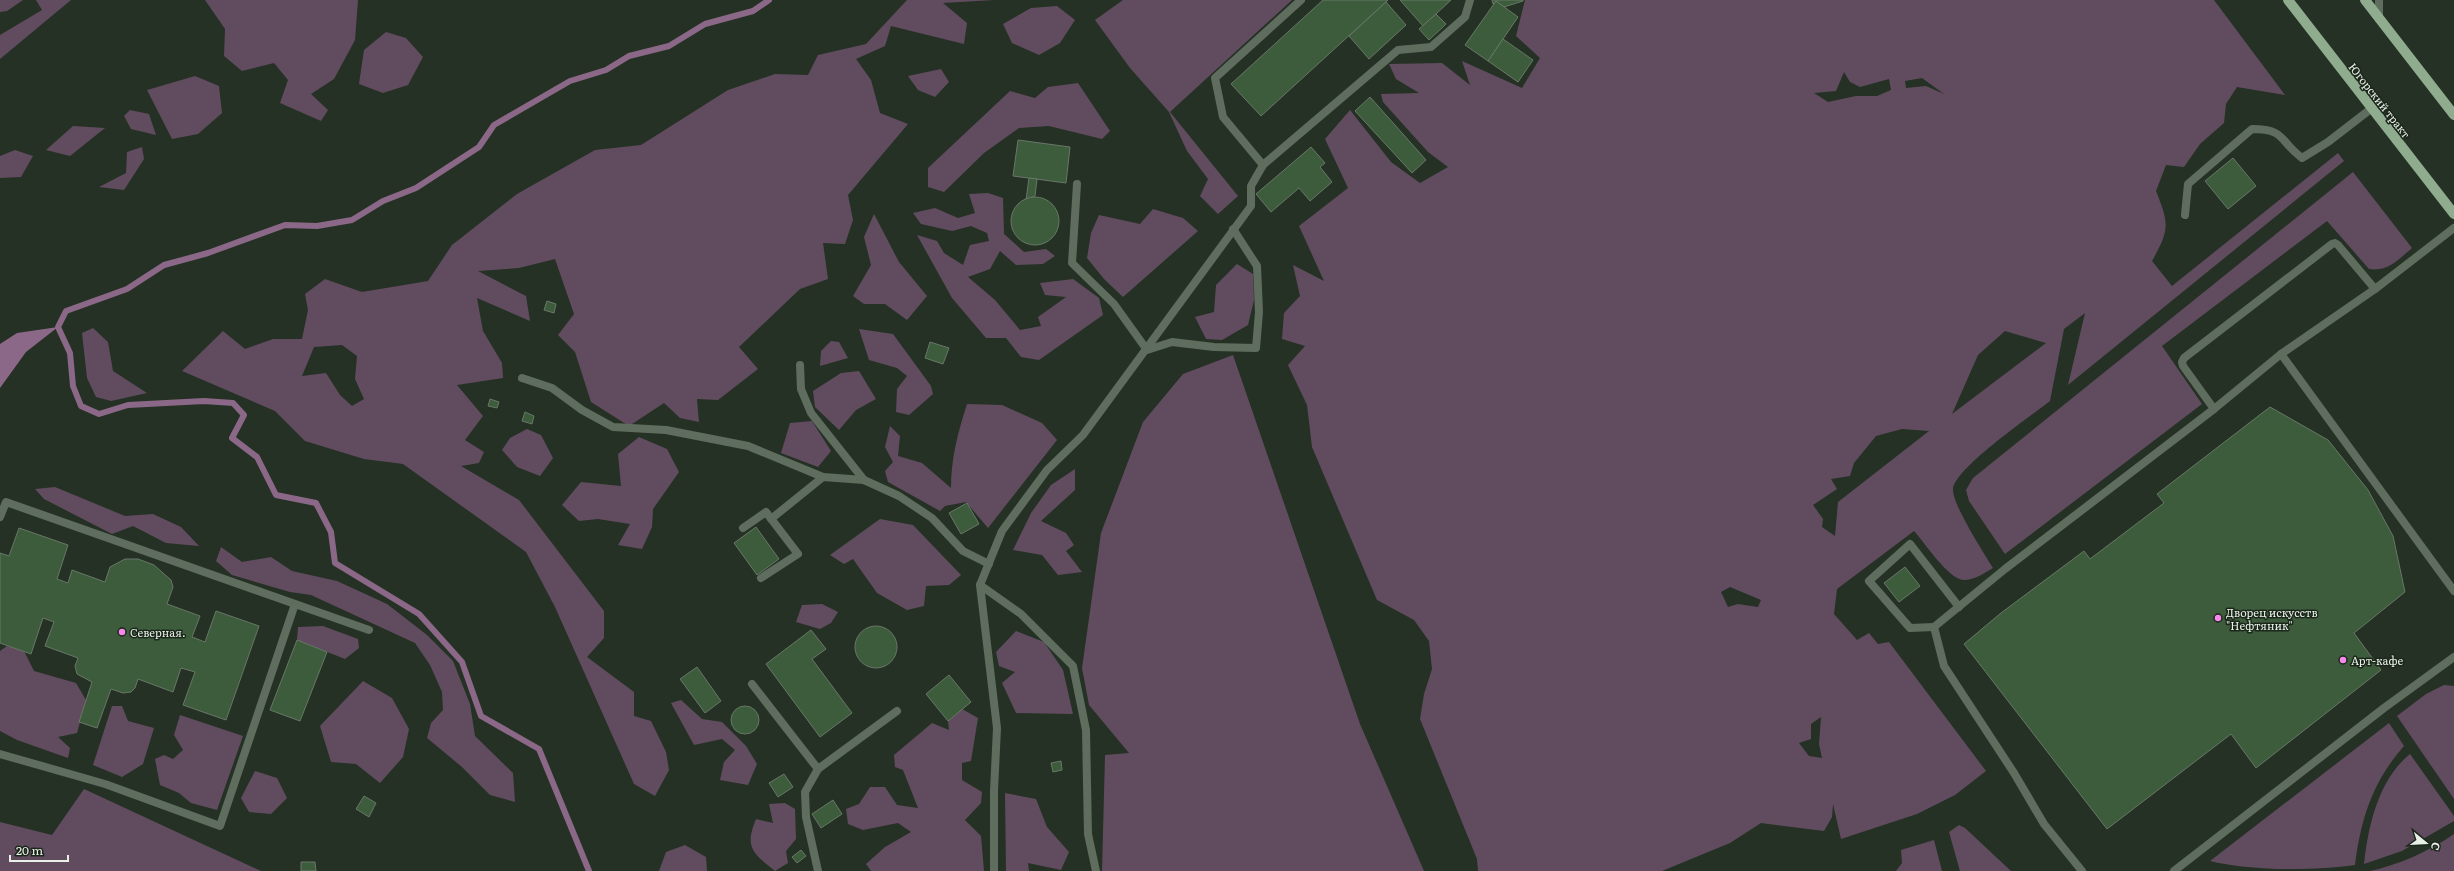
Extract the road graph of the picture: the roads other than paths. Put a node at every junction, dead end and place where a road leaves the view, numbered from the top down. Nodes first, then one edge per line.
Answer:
1 (1301, 0) edge
2 (1470, 0) edge
3 (2288, 0) edge
4 (2365, 0) edge
5 (2379, 0) edge
6 (2379, 19) junction
7 (2372, 108) junction
8 (2454, 115) edge
9 (1263, 165) junction
10 (1077, 184) dead end
11 (2454, 214) edge
12 (2185, 215) dead end
13 (2454, 228) edge
14 (1233, 229) junction
15 (2375, 289) junction
16 (1147, 350) junction
17 (2281, 354) junction
18 (800, 365) dead end
19 (522, 378) dead end
20 (2214, 409) junction
21 (824, 478) junction
22 (864, 480) junction
23 (0, 517) edge
24 (771, 519) junction
25 (743, 528) dead end
26 (988, 564) junction
27 (762, 578) dead end
28 (980, 585) junction
29 (2454, 591) edge
30 (295, 604) junction
31 (1959, 607) junction
32 (1934, 627) junction
33 (369, 630) dead end
34 (2454, 657) edge
35 (752, 684) dead end
36 (897, 711) dead end
37 (0, 754) edge
38 (818, 769) junction
39 (818, 871) edge
40 (994, 871) edge
41 (1096, 871) edge
42 (2082, 871) edge
43 (2174, 871) edge

1 - 9 lane
2 - 9 lane
3 - 7 main road, Югорский тракт
4 - 6 main road
5 - 6 lane
6 - 8 main road
7 - 11 main road, Югорский тракт
7 - 12 lane
9 - 14 lane
10 - 16 lane
13 - 15 lane
14 - 16 lane
14 - 16 lane
15 - 17 lane
15 - 20 lane
16 - 26 lane
17 - 20 lane
17 - 29 lane
18 - 22 lane
19 - 21 lane
20 - 31 lane
21 - 22 lane
21 - 24 lane
22 - 26 lane
23 - 30 lane
24 - 25 lane
24 - 27 lane
26 - 28 lane
28 - 40 lane
28 - 41 lane
30 - 33 lane
30 - 37 lane
31 - 32 lane
31 - 32 lane
32 - 42 lane
34 - 43 lane
35 - 38 lane
36 - 38 lane
38 - 39 lane

